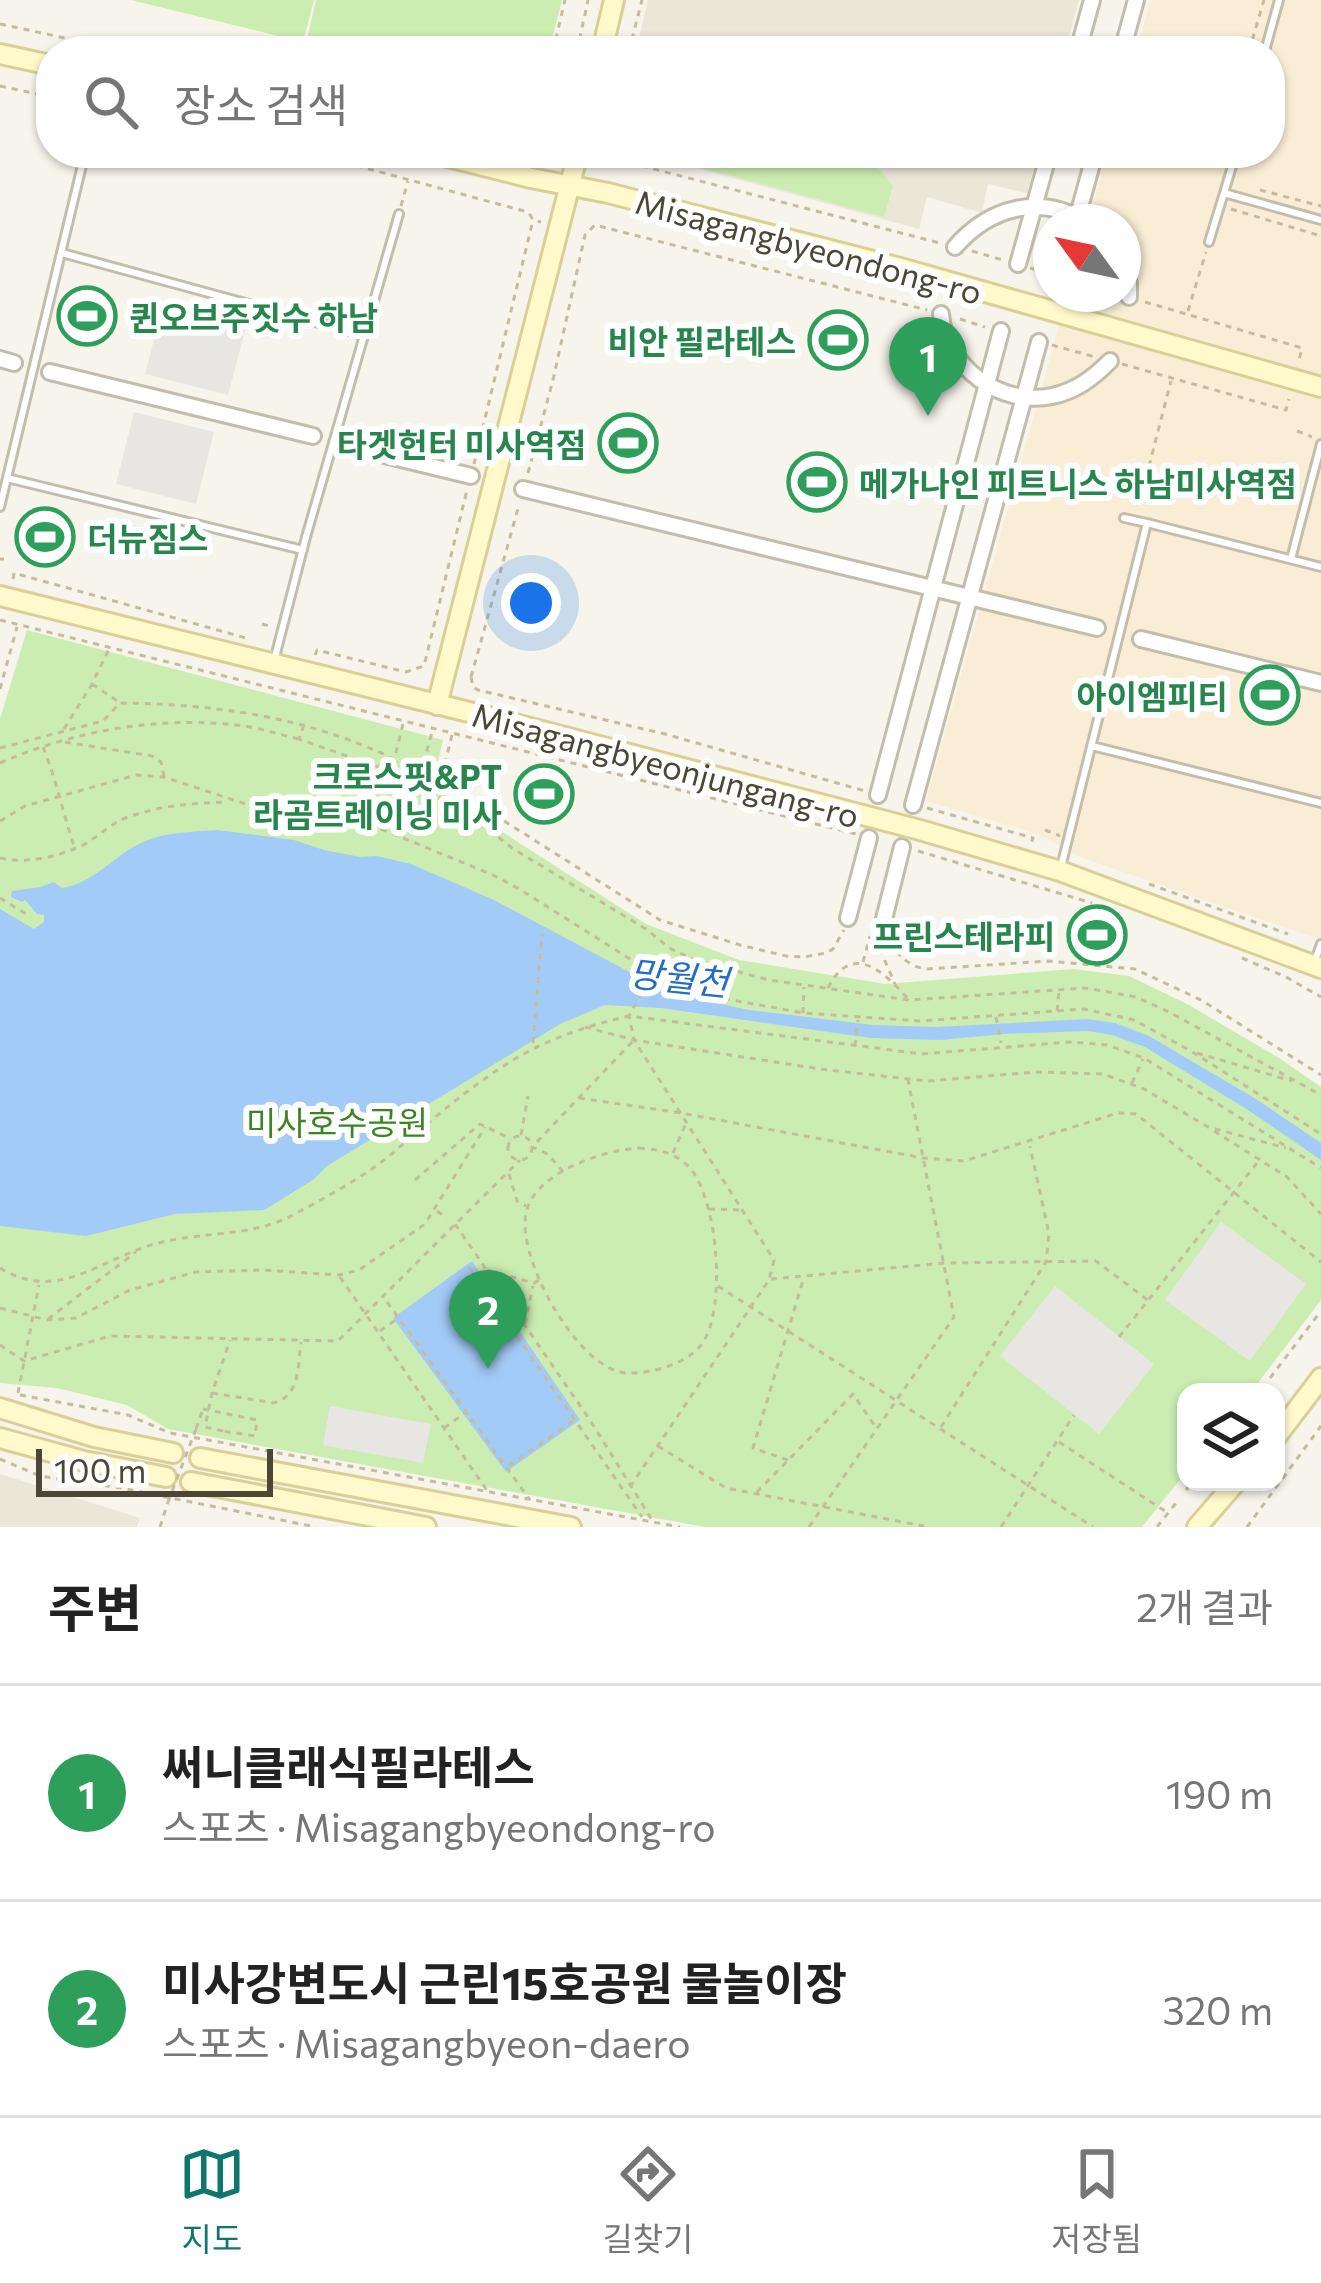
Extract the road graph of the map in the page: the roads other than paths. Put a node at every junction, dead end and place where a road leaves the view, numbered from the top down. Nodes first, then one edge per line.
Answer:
1 (614, 0) edge
2 (1092, 0) edge
3 (1136, 0) edge
4 (1279, 0) edge
5 (606, 36) edge
6 (1082, 36) edge
7 (1126, 36) edge
8 (1269, 36) edge
9 (0, 55) edge
10 (36, 62) edge
11 (82, 168) edge
12 (491, 168) edge
13 (575, 168) edge
14 (1045, 168) edge
15 (1091, 168) edge
16 (1232, 168) edge
17 (572, 184) junction
18 (1224, 193) junction
19 (1034, 204) edge
20 (1083, 204) edge
21 (1033, 205) edge
22 (1033, 209) edge
23 (399, 214) road end
24 (1321, 220) edge
25 (1209, 242) road end
26 (955, 247) road end
27 (62, 254) junction
28 (1018, 264) road end
29 (940, 314) road end
30 (1001, 331) dead end
31 (363, 335) junction
32 (1040, 342) dead end
33 (1109, 361) dead end
34 (50, 372) dead end
35 (986, 385) junction
36 (1321, 387) edge
37 (1023, 396) junction
38 (313, 436) dead end
39 (1321, 442) edge
40 (352, 447) dead end
41 (471, 476) road end
42 (7, 478) junction
43 (523, 489) road end
44 (0, 507) edge
45 (1124, 518) dead end
46 (1147, 523) junction
47 (303, 550) junction
48 (1291, 559) junction
49 (1321, 567) edge
50 (933, 589) junction
51 (0, 596) edge
52 (969, 598) junction
53 (1097, 628) dead end
54 (1141, 639) dead end
55 (273, 664) junction
56 (1321, 683) edge
57 (437, 705) junction
58 (1092, 746) junction
59 (878, 795) road end
60 (1321, 803) edge
61 (913, 805) road end
62 (868, 838) road end
63 (902, 847) road end
64 (1060, 871) junction
65 (848, 919) road end
66 (882, 927) road end
67 (1321, 944) edge
68 (1317, 966) edge
69 (1321, 1378) edge
70 (0, 1408) edge
71 (1285, 1425) edge
72 (0, 1438) edge
73 (173, 1453) dead end
74 (200, 1458) dead end
75 (166, 1477) dead end
76 (191, 1482) dead end
77 (1228, 1491) edge
78 (426, 1527) edge
79 (571, 1527) edge
80 (1197, 1527) edge

1 - 5 main road
2 - 6 street
3 - 7 street
4 - 8 lane
9 - 10 main road
11 - 27 lane
12 - 17 main road, Misagangbyeondong-ro
13 - 17 main road
14 - 19 street
15 - 20 street
16 - 18 lane
17 - 36 main road, Misagangbyeondong-ro
17 - 57 main road
18 - 24 lane
18 - 25 lane
21 - 26 street
22 - 28 street
23 - 31 lane
27 - 31 lane
27 - 42 lane
29 - 35 street
30 - 35 street
31 - 47 lane
32 - 37 street
33 - 37 street
34 - 38 street
35 - 37 street
35 - 50 street
37 - 52 street
39 - 48 lane
40 - 41 street
42 - 44 lane
42 - 47 lane
43 - 50 street
45 - 46 lane
46 - 48 lane
46 - 58 lane
47 - 55 lane
48 - 49 lane
50 - 52 street
50 - 59 street
51 - 55 main road, Misagangbyeonjungang-ro
52 - 53 street
52 - 61 street
54 - 56 street
55 - 57 main road, Misagangbyeonjungang-ro
57 - 64 main road, Misagangbyeonjungang-ro
58 - 60 lane
58 - 64 lane
62 - 65 street
63 - 66 street
64 - 68 main road, Misagangbyeonjungang-ro
67 - 68 lane
69 - 71 main road
70 - 73 main road
72 - 75 main road
74 - 79 main road
76 - 78 main road
77 - 80 main road

